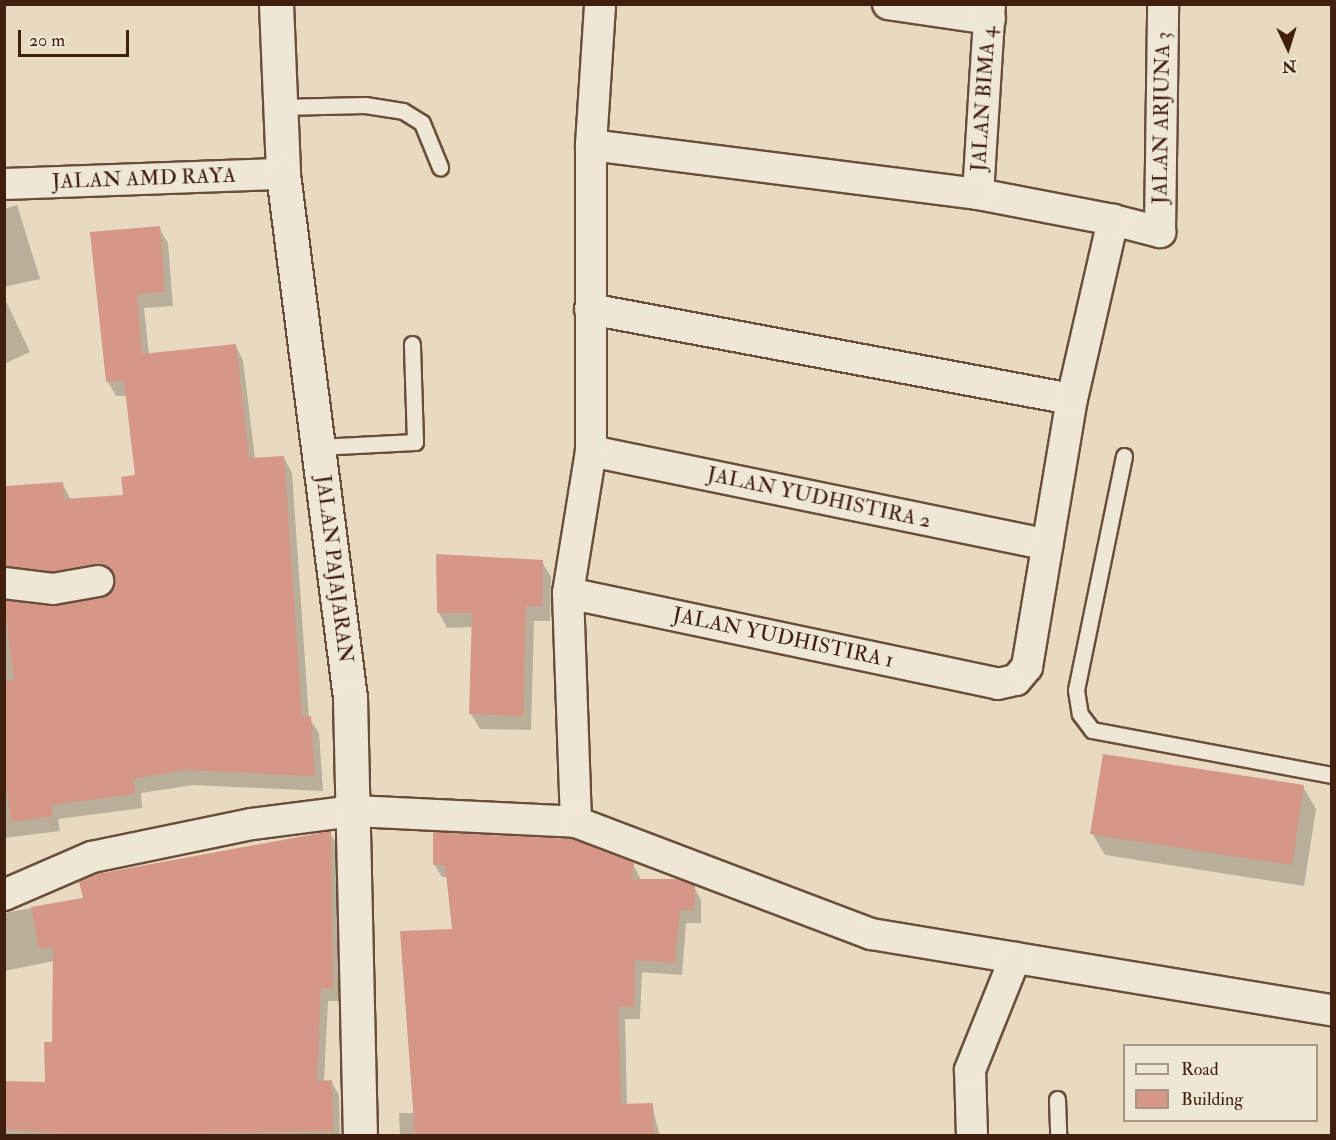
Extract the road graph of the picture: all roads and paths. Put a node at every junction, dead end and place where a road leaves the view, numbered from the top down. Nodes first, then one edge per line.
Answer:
1 (276, 4) edge
2 (600, 4) edge
3 (888, 4) edge
4 (1164, 4) edge
5 (990, 12) edge
6 (280, 107) junction
7 (591, 145) junction
8 (440, 167) dead end
9 (283, 174) junction
10 (4, 184) edge
11 (978, 194) junction
12 (1113, 220) junction
13 (590, 309) junction
14 (412, 344) dead end
15 (1072, 399) junction
16 (318, 447) junction
17 (591, 451) junction
18 (1124, 456) dead end
19 (1047, 545) junction
20 (98, 581) dead end
21 (4, 584) edge
22 (568, 593) junction
23 (1332, 775) edge
24 (354, 811) junction
25 (576, 822) junction
26 (4, 895) edge
27 (1015, 958) junction
28 (1332, 1010) edge
29 (1058, 1099) dead end
30 (360, 1136) edge
31 (972, 1136) edge
32 (1058, 1136) edge

1 - 6 main road, JALAN PAJAJARAN
2 - 7 street
3 - 5 street
4 - 12 street, JALAN ARJUNA 3
5 - 11 street, JALAN BIMA 4
6 - 8 lane
6 - 9 main road, JALAN PAJAJARAN
7 - 11 street
7 - 13 street
9 - 10 street, JALAN AMD RAYA
9 - 16 main road, JALAN PAJAJARAN
11 - 12 street
12 - 15 street
13 - 15 street
13 - 17 street
14 - 16 lane
15 - 19 street
16 - 24 main road, JALAN PAJAJARAN
17 - 19 street, JALAN YUDHISTIRA 2
17 - 22 street
18 - 23 lane
19 - 22 street, JALAN YUDHISTIRA 1
20 - 21 street
22 - 25 street
24 - 25 street
24 - 26 street
24 - 30 main road, JALAN PAJAJARAN
25 - 27 street
27 - 28 street
27 - 31 street
29 - 32 lane

